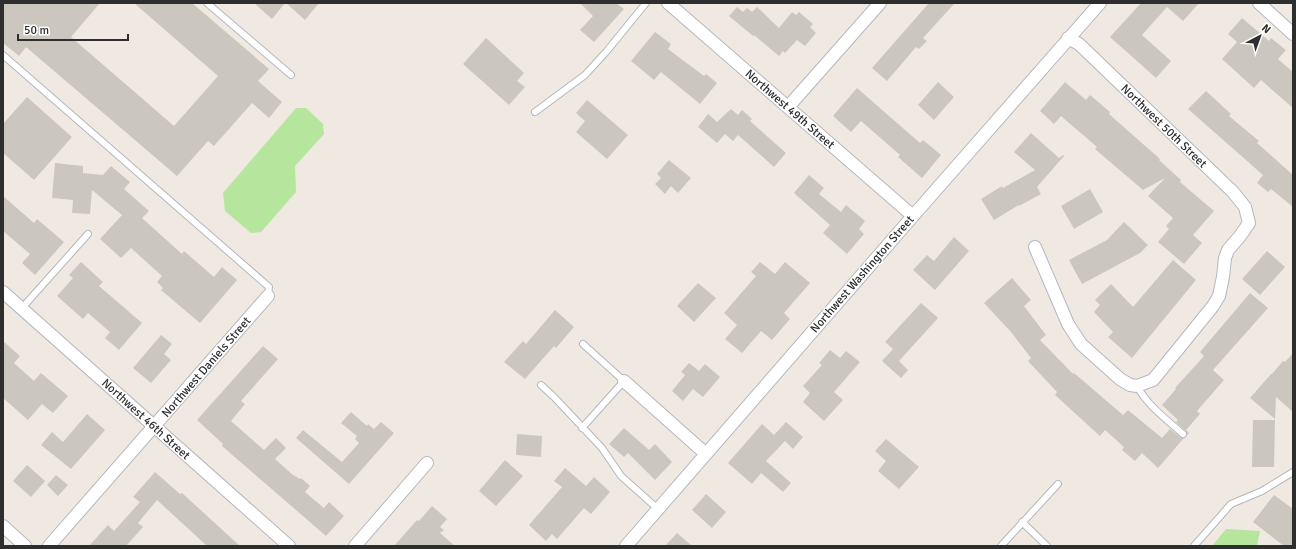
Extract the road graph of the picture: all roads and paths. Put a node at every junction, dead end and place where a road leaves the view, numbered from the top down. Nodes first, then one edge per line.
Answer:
1 (207, 3) edge
2 (646, 3) edge
3 (668, 3) edge
4 (880, 3) edge
5 (1100, 3) edge
6 (1259, 3) edge
7 (1293, 34) edge
8 (1068, 38) junction
9 (3, 55) edge
10 (291, 75) dead end
11 (788, 107) junction
12 (535, 112) dead end
13 (913, 216) junction
14 (88, 234) dead end
15 (1034, 247) dead end
16 (3, 292) edge
17 (268, 296) joint
18 (22, 308) junction
19 (583, 344) dead end
20 (624, 382) junction
21 (541, 384) dead end
22 (1137, 386) junction
23 (154, 426) junction
24 (582, 428) junction
25 (1183, 434) dead end
26 (706, 454) junction
27 (427, 463) dead end
28 (1293, 472) edge
29 (1058, 484) dead end
30 (658, 509) junction
31 (1022, 522) junction
32 (3, 526) edge
33 (25, 546) edge
34 (49, 546) edge
35 (289, 546) edge
36 (355, 546) edge
37 (626, 546) edge
38 (1001, 546) edge
39 (1047, 546) edge
40 (1194, 546) edge

1 - 10 lane
2 - 12 lane
3 - 11 street, Northwest 49th Street
4 - 11 street
5 - 8 street, Northwest Washington Street
6 - 7 street
8 - 13 street, Northwest Washington Street
8 - 22 street, Northwest 50th Street
9 - 17 lane
11 - 13 street, Northwest 49th Street
13 - 26 street, Northwest Washington Street
14 - 18 lane
15 - 22 street
16 - 18 street, Northwest 46th Street
17 - 23 street, Northwest Daniels Street
18 - 23 street, Northwest 46th Street
19 - 20 lane
20 - 24 lane
20 - 26 street
21 - 24 lane
22 - 25 lane
23 - 34 street, Northwest Daniels Street
23 - 35 street, Northwest 46th Street
24 - 30 lane
26 - 30 street, Northwest Washington Street
27 - 36 street
28 - 40 lane
29 - 31 lane
30 - 37 street, Northwest Washington Street
31 - 38 lane
31 - 39 lane
32 - 33 street

